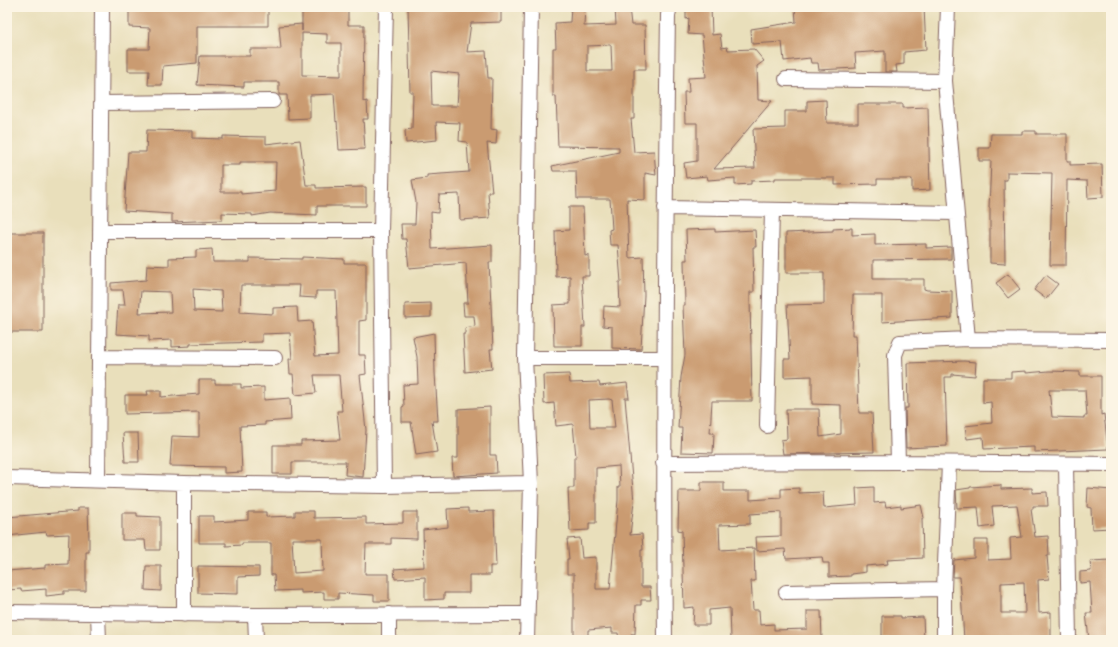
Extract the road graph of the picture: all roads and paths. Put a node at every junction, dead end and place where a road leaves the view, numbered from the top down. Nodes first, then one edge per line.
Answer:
1 (102, 7) edge
2 (386, 7) edge
3 (531, 7) edge
4 (670, 7) edge
5 (948, 7) edge
6 (786, 79) dead end
7 (945, 81) junction
8 (273, 101) dead end
9 (102, 102) junction
10 (665, 208) junction
11 (772, 210) junction
12 (955, 213) junction
13 (100, 231) junction
14 (381, 231) junction
15 (968, 339) junction
16 (1111, 340) edge
17 (99, 357) junction
18 (275, 358) dead end
19 (525, 358) junction
20 (664, 358) junction
21 (767, 426) dead end
22 (898, 462) junction
23 (663, 463) junction
24 (949, 463) junction
25 (1066, 464) junction
26 (1111, 464) edge
27 (7, 478) edge
28 (98, 480) junction
29 (184, 483) junction
30 (531, 483) junction
31 (384, 486) junction
32 (944, 589) junction
33 (786, 592) dead end
34 (7, 612) edge
35 (98, 614) junction
36 (184, 614) junction
37 (389, 614) junction
38 (527, 614) junction
39 (255, 615) junction
40 (99, 640) edge
41 (256, 640) edge
42 (389, 640) edge
43 (527, 640) edge
44 (665, 640) edge
45 (944, 640) edge
46 (1069, 640) edge

1 - 9 street
2 - 14 street
3 - 19 street
4 - 10 street
5 - 7 street
6 - 7 street
7 - 12 street
8 - 9 street
9 - 13 street
10 - 11 street
10 - 20 street
11 - 12 street
11 - 21 street
12 - 15 street
13 - 14 street
13 - 17 street
14 - 31 street
15 - 16 street
15 - 22 street
17 - 18 street
17 - 28 street
19 - 20 street
19 - 30 street
20 - 23 street
22 - 23 street
22 - 24 street
23 - 44 street
24 - 25 street
24 - 32 street
25 - 26 street
25 - 46 street
27 - 28 street
28 - 29 street
29 - 31 street
29 - 36 street
30 - 31 street
30 - 38 street
32 - 33 street
32 - 45 street
34 - 35 street
35 - 36 street
35 - 40 street
36 - 39 street
37 - 38 street
37 - 39 street
37 - 42 street
38 - 43 street
39 - 41 street

